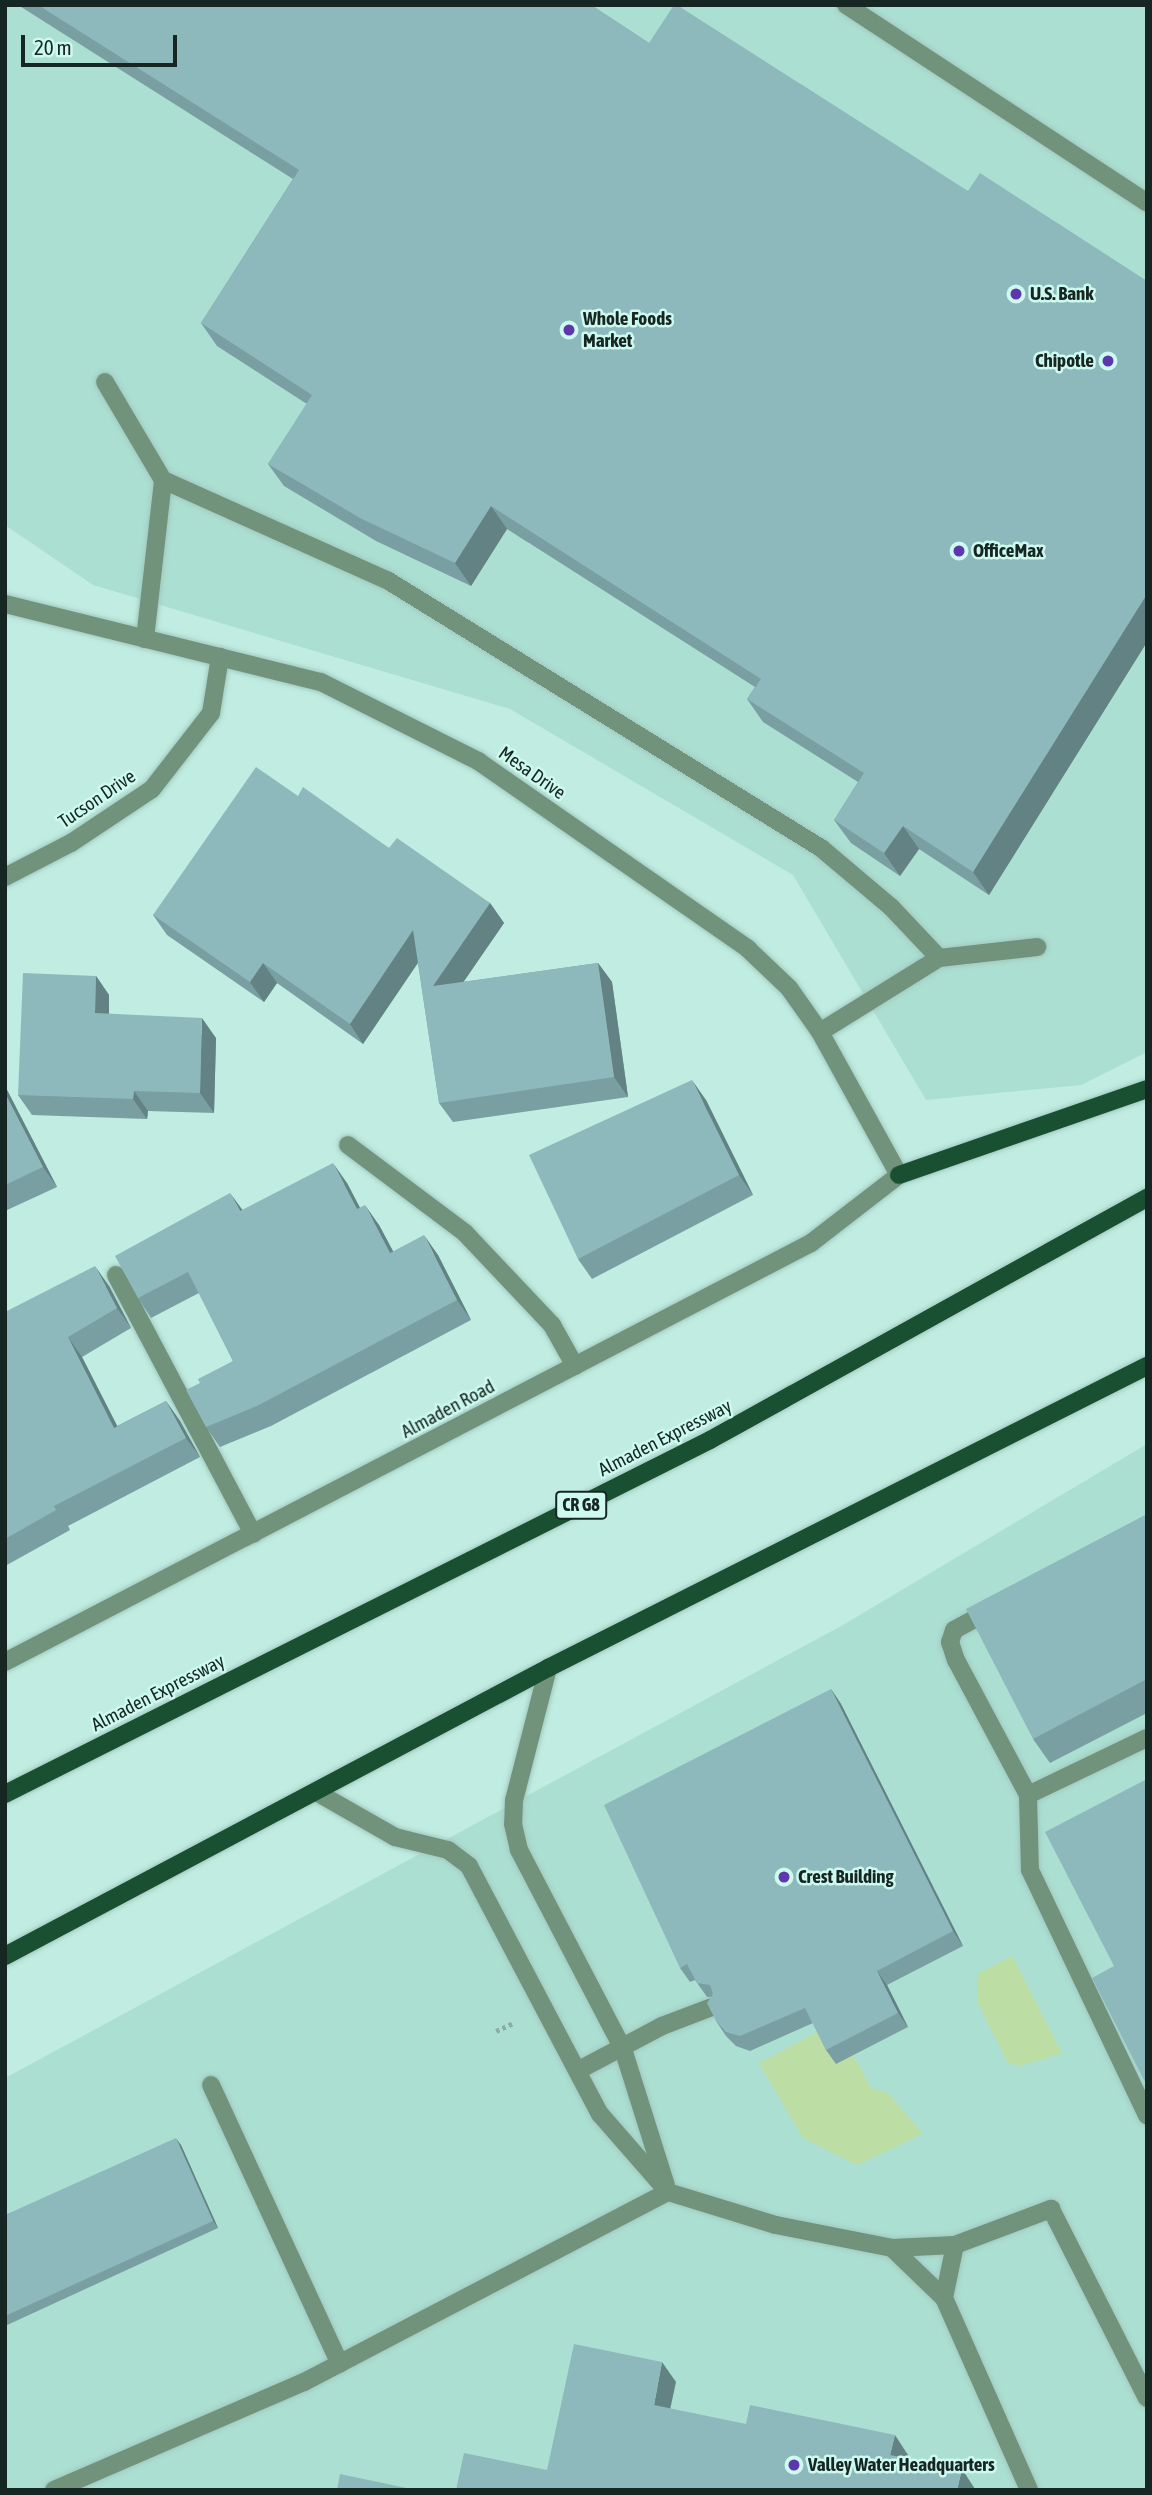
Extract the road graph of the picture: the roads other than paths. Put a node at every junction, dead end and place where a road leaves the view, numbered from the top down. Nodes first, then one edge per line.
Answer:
1 (846, 5) edge
2 (1147, 203) edge
3 (105, 382) dead end
4 (163, 480) junction
5 (5, 604) edge
6 (145, 639) junction
7 (220, 657) junction
8 (5, 877) edge
9 (1037, 947) dead end
10 (939, 958) junction
11 (820, 1032) junction
12 (1147, 1089) edge
13 (348, 1145) dead end
14 (899, 1175) junction
15 (1147, 1198) edge
16 (116, 1275) edge
17 (575, 1366) junction
18 (1147, 1366) edge
19 (253, 1534) junction
20 (1011, 1600) edge
21 (5, 1662) edge
22 (548, 1668) junction
23 (1147, 1738) edge
24 (318, 1793) junction
25 (5, 1794) edge
26 (1028, 1795) junction
27 (5, 1956) edge
28 (712, 2007) edge
29 (623, 2049) junction
30 (579, 2070) junction
31 (211, 2085) dead end
32 (1147, 2115) edge
33 (668, 2192) junction
34 (955, 2245) junction
35 (892, 2248) junction
36 (944, 2298) junction
37 (340, 2364) junction
38 (1147, 2398) edge
39 (54, 2490) edge
40 (1029, 2490) edge

1 - 2 street
3 - 4 street
4 - 6 street
4 - 10 street
5 - 6 street, Mesa Drive
6 - 7 street, Mesa Drive
7 - 8 street, Tucson Drive
7 - 11 street, Mesa Drive
9 - 10 street
10 - 11 street
11 - 14 street, Mesa Drive
12 - 14 main road
13 - 17 street
14 - 17 street, Almaden Road
15 - 25 main road, Almaden Expressway / CR G8
16 - 19 street
17 - 19 street, Almaden Road
18 - 22 main road
19 - 21 street, Almaden Road
20 - 26 street
22 - 24 main road
22 - 29 street
23 - 26 street
24 - 27 main road
24 - 30 street
26 - 32 street
28 - 29 street
29 - 30 street
29 - 33 street
30 - 33 street
31 - 37 street
33 - 35 street
33 - 37 street
34 - 35 street
34 - 36 street
34 - 38 street
35 - 36 street
36 - 40 street
37 - 39 street

